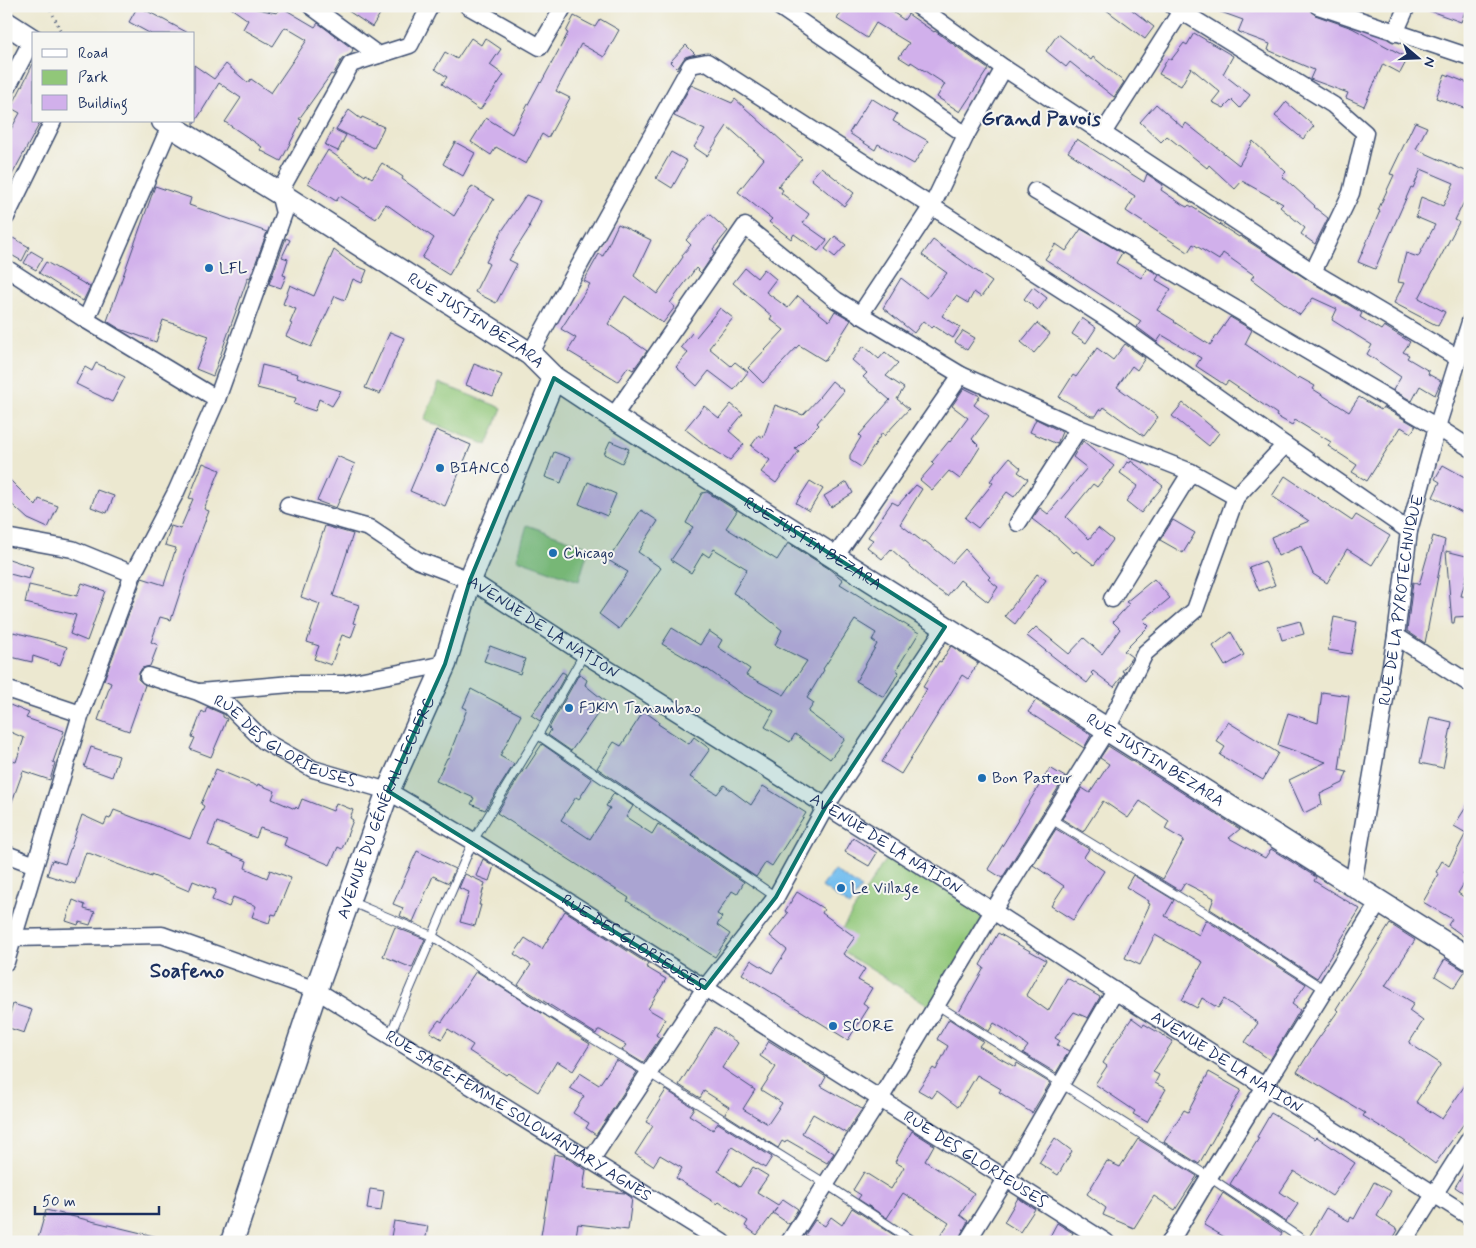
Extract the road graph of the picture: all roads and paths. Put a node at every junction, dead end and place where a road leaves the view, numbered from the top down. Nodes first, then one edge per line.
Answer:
1 (49, 6) edge
2 (311, 6) edge
3 (430, 6) edge
4 (468, 6) edge
5 (564, 6) edge
6 (778, 6) edge
7 (918, 6) edge
8 (1318, 6) edge
9 (1407, 6) edge
10 (1177, 8) edge
11 (6, 24) edge
12 (61, 32) edge
13 (1395, 33) junction
14 (32, 39) edge
15 (32, 42) edge
16 (378, 55) junction
17 (1470, 57) edge
18 (1004, 68) junction
19 (6, 90) edge
20 (53, 122) edge
21 (167, 123) edge
22 (1103, 133) junction
23 (966, 135) junction
24 (1035, 191) dead end
25 (279, 193) junction
26 (932, 206) junction
27 (6, 217) edge
28 (6, 268) edge
29 (1313, 272) junction
30 (860, 315) junction
31 (86, 320) junction
32 (1469, 331) edge
33 (530, 354) junction
34 (1458, 358) junction
35 (961, 375) junction
36 (554, 378) junction
37 (217, 399) junction
38 (613, 416) junction
39 (1437, 427) junction
40 (1079, 428) junction
41 (1285, 445) junction
42 (1470, 448) edge
43 (1191, 472) junction
44 (1236, 497) junction
45 (288, 506) dead end
46 (1018, 523) dead end
47 (1409, 531) junction
48 (6, 537) edge
49 (835, 557) junction
50 (133, 574) junction
51 (470, 580) junction
52 (1112, 599) dead end
53 (945, 627) junction
54 (1396, 636) junction
55 (584, 654) junction
56 (445, 664) junction
57 (148, 676) dead end
58 (1470, 684) edge
59 (6, 689) edge
60 (198, 692) junction
61 (81, 714) junction
62 (1107, 729) junction
63 (538, 735) junction
64 (388, 791) junction
65 (826, 806) junction
66 (1051, 819) junction
67 (473, 841) junction
68 (6, 854) edge
69 (35, 865) junction
70 (1353, 884) junction
71 (776, 897) junction
72 (348, 900) junction
73 (1379, 902) junction
74 (993, 911) junction
75 (432, 936) junction
76 (13, 938) junction
77 (1470, 959) edge
78 (6, 962) edge
79 (706, 988) junction
80 (1324, 989) junction
81 (316, 990) junction
82 (1115, 992) junction
83 (937, 1005) junction
84 (390, 1034) junction
85 (649, 1073) junction
86 (1061, 1083) junction
87 (1264, 1087) junction
88 (880, 1099) junction
89 (1470, 1138) edge
90 (591, 1160) junction
91 (1209, 1177) junction
92 (1006, 1179) junction
93 (826, 1184) junction
94 (1434, 1194) junction
95 (1470, 1217) edge
96 (232, 1242) edge
97 (722, 1242) edge
98 (789, 1242) edge
99 (914, 1242) edge
100 (967, 1242) edge
101 (1106, 1242) edge
102 (1170, 1242) edge
103 (1306, 1242) edge
104 (1404, 1242) edge

1 - 12 path
2 - 16 street
3 - 16 street
4 - 5 street
6 - 23 street
7 - 18 street
8 - 13 street
9 - 13 street
10 - 22 street
10 - 29 street
11 - 14 main road
13 - 17 street
15 - 19 street
16 - 25 street
18 - 22 street
18 - 23 street
20 - 27 street
21 - 25 main road, RUE JUSTIN BEZARA
21 - 31 street
22 - 29 street
23 - 26 street
24 - 39 street
25 - 33 main road, RUE JUSTIN BEZARA
25 - 37 street
26 - 30 street
26 - 33 street
26 - 41 street
28 - 31 street
29 - 34 street
30 - 35 street
30 - 38 street
31 - 37 street
32 - 34 street, RUE DE LA PYROTECHNIQUE
33 - 36 main road, RUE JUSTIN BEZARA
34 - 39 street, RUE DE LA PYROTECHNIQUE
35 - 40 street
35 - 49 street
36 - 38 main road, RUE JUSTIN BEZARA
36 - 51 main road, AVENUE DU GÉNÉRAL LECLERC
37 - 50 street
38 - 49 main road, RUE JUSTIN BEZARA
39 - 42 street
39 - 47 street, RUE DE LA PYROTECHNIQUE
40 - 43 street
40 - 46 street
41 - 44 street
41 - 47 street
43 - 44 street
43 - 52 street
44 - 62 street
45 - 51 street, AVENUE DE LA NATION
47 - 54 street, RUE DE LA PYROTECHNIQUE
48 - 50 street
49 - 53 main road, RUE JUSTIN BEZARA
50 - 61 street
51 - 55 street, AVENUE DE LA NATION
51 - 56 main road, AVENUE DU GÉNÉRAL LECLERC
53 - 62 main road, RUE JUSTIN BEZARA
53 - 65 street
54 - 58 street
54 - 70 street, RUE DE LA PYROTECHNIQUE
55 - 63 lane
55 - 65 street, AVENUE DE LA NATION
56 - 60 street
56 - 64 main road, AVENUE DU GÉNÉRAL LECLERC
57 - 60 street, RUE DES GLORIEUSES
59 - 61 street
60 - 64 street, RUE DES GLORIEUSES
61 - 69 street
62 - 66 street
62 - 70 main road, RUE JUSTIN BEZARA
63 - 67 lane
63 - 71 lane
64 - 67 street, RUE DES GLORIEUSES
64 - 72 main road, AVENUE DU GÉNÉRAL LECLERC
65 - 71 street
65 - 74 street, AVENUE DE LA NATION
66 - 74 street
66 - 80 lane
67 - 75 lane
67 - 79 street, RUE DES GLORIEUSES
68 - 69 street
69 - 76 street
70 - 73 main road, RUE JUSTIN BEZARA
71 - 79 street
72 - 75 lane
72 - 81 main road, AVENUE DU GÉNÉRAL LECLERC
73 - 77 main road, RUE JUSTIN BEZARA
73 - 80 street
74 - 82 street, AVENUE DE LA NATION
74 - 83 street
75 - 84 lane
75 - 85 lane
76 - 78 street
76 - 81 street, RUE SAGE-FEMME SOLOWANJARY AGNÈS
79 - 85 street
79 - 88 street, RUE DES GLORIEUSES
80 - 87 street
81 - 84 street, RUE SAGE-FEMME SOLOWANJARY AGNÈS
81 - 96 main road, AVENUE DU GÉNÉRAL LECLERC
82 - 86 street
82 - 87 street, AVENUE DE LA NATION
83 - 86 lane
83 - 88 street
84 - 90 street, RUE SAGE-FEMME SOLOWANJARY AGNÈS
85 - 90 street
85 - 93 lane
86 - 91 lane
86 - 92 street
87 - 91 street
87 - 94 street, AVENUE DE LA NATION
88 - 92 street, RUE DES GLORIEUSES
88 - 93 street
89 - 94 street
90 - 97 street, RUE SAGE-FEMME SOLOWANJARY AGNÈS
91 - 102 street
91 - 103 lane
92 - 100 street
92 - 101 street, RUE DES GLORIEUSES
93 - 98 street
93 - 99 lane
94 - 95 street, AVENUE DE LA NATION
94 - 104 street

